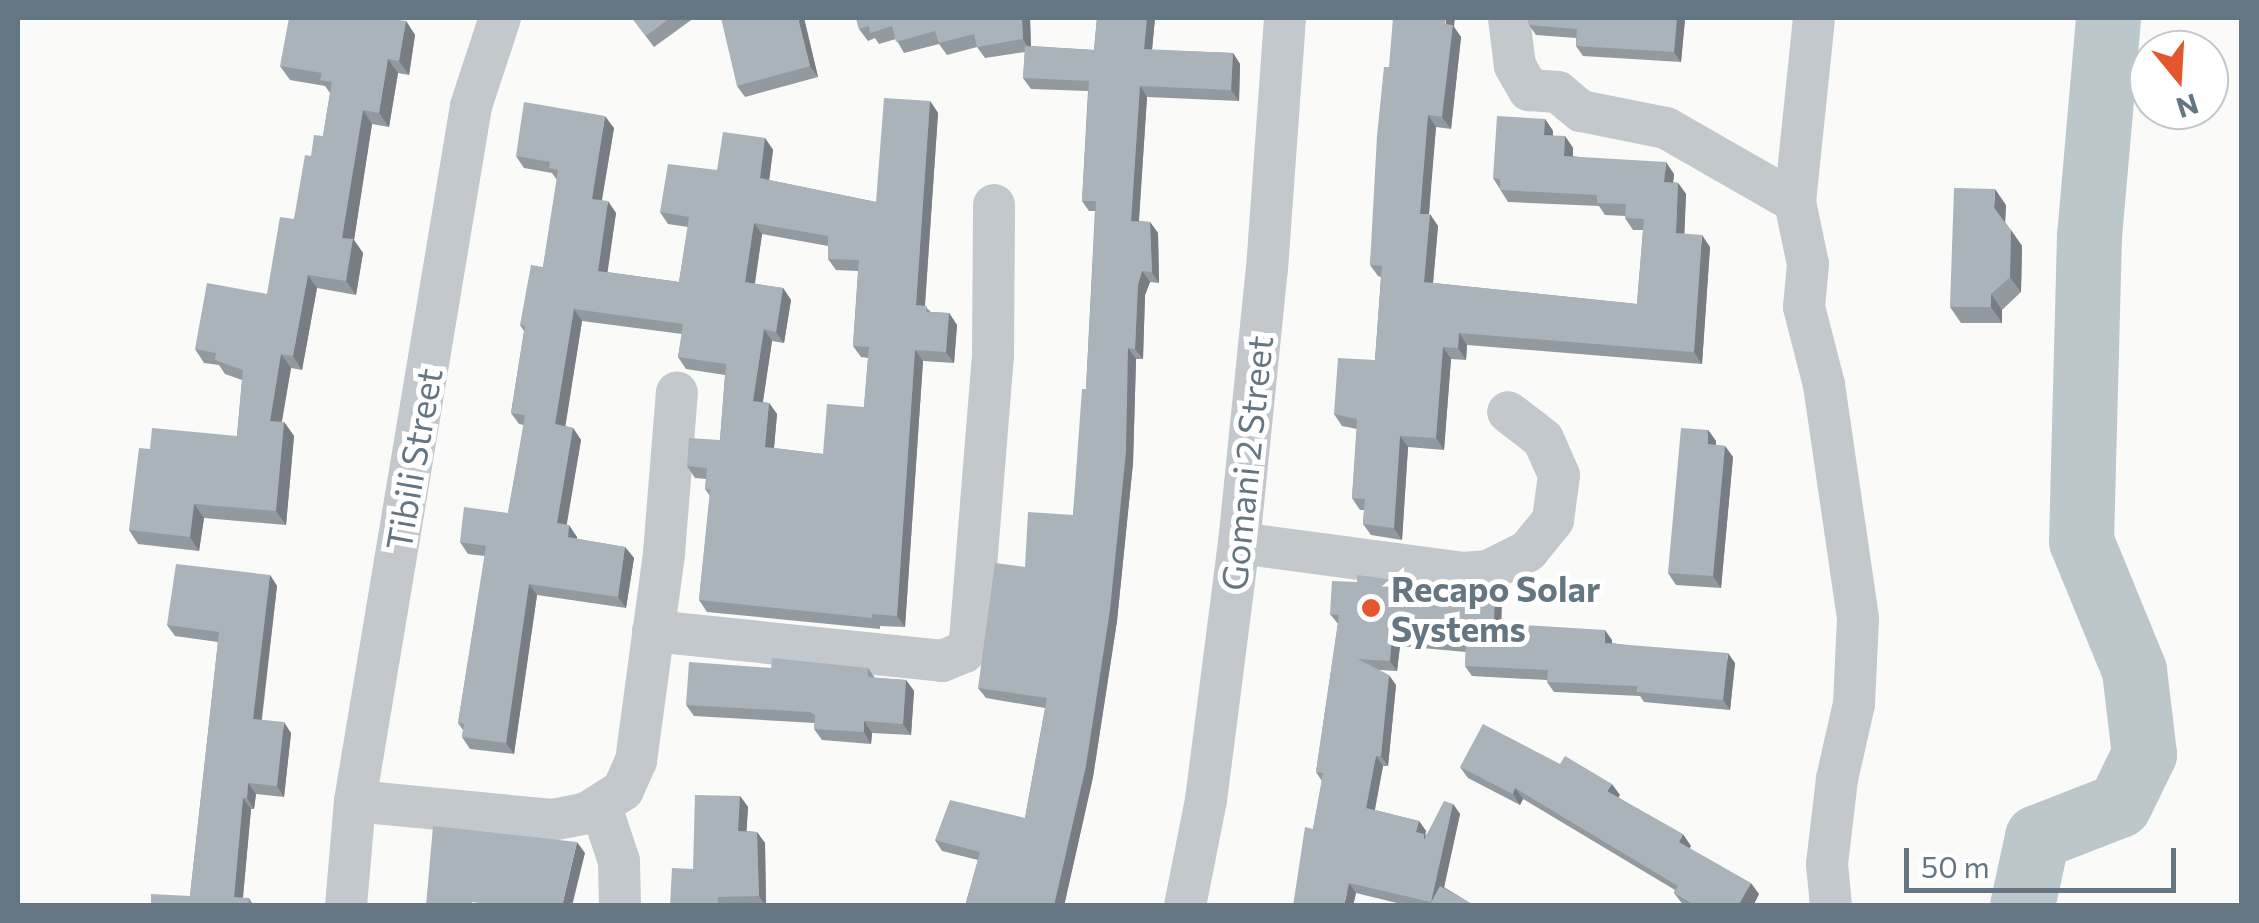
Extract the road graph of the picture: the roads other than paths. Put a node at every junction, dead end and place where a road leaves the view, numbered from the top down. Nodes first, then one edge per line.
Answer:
1 (500, 18) edge
2 (1285, 18) edge
3 (1509, 18) edge
4 (1814, 18) edge
5 (1794, 202) junction
6 (994, 205) dead end
7 (677, 393) dead end
8 (1508, 412) dead end
9 (1239, 543) junction
10 (653, 631) junction
11 (356, 802) junction
12 (601, 807) junction
13 (346, 906) edge
14 (620, 906) edge
15 (1185, 906) edge
16 (1831, 906) edge

1 - 11 street, Tibili Street
2 - 9 street, Gomani 2 Street
3 - 5 street
4 - 5 street
5 - 16 street
6 - 10 street
7 - 10 street
8 - 9 street
9 - 15 street, Gomani 2 Street
10 - 12 street
11 - 12 street
11 - 13 street, Tibili Street
12 - 14 street

